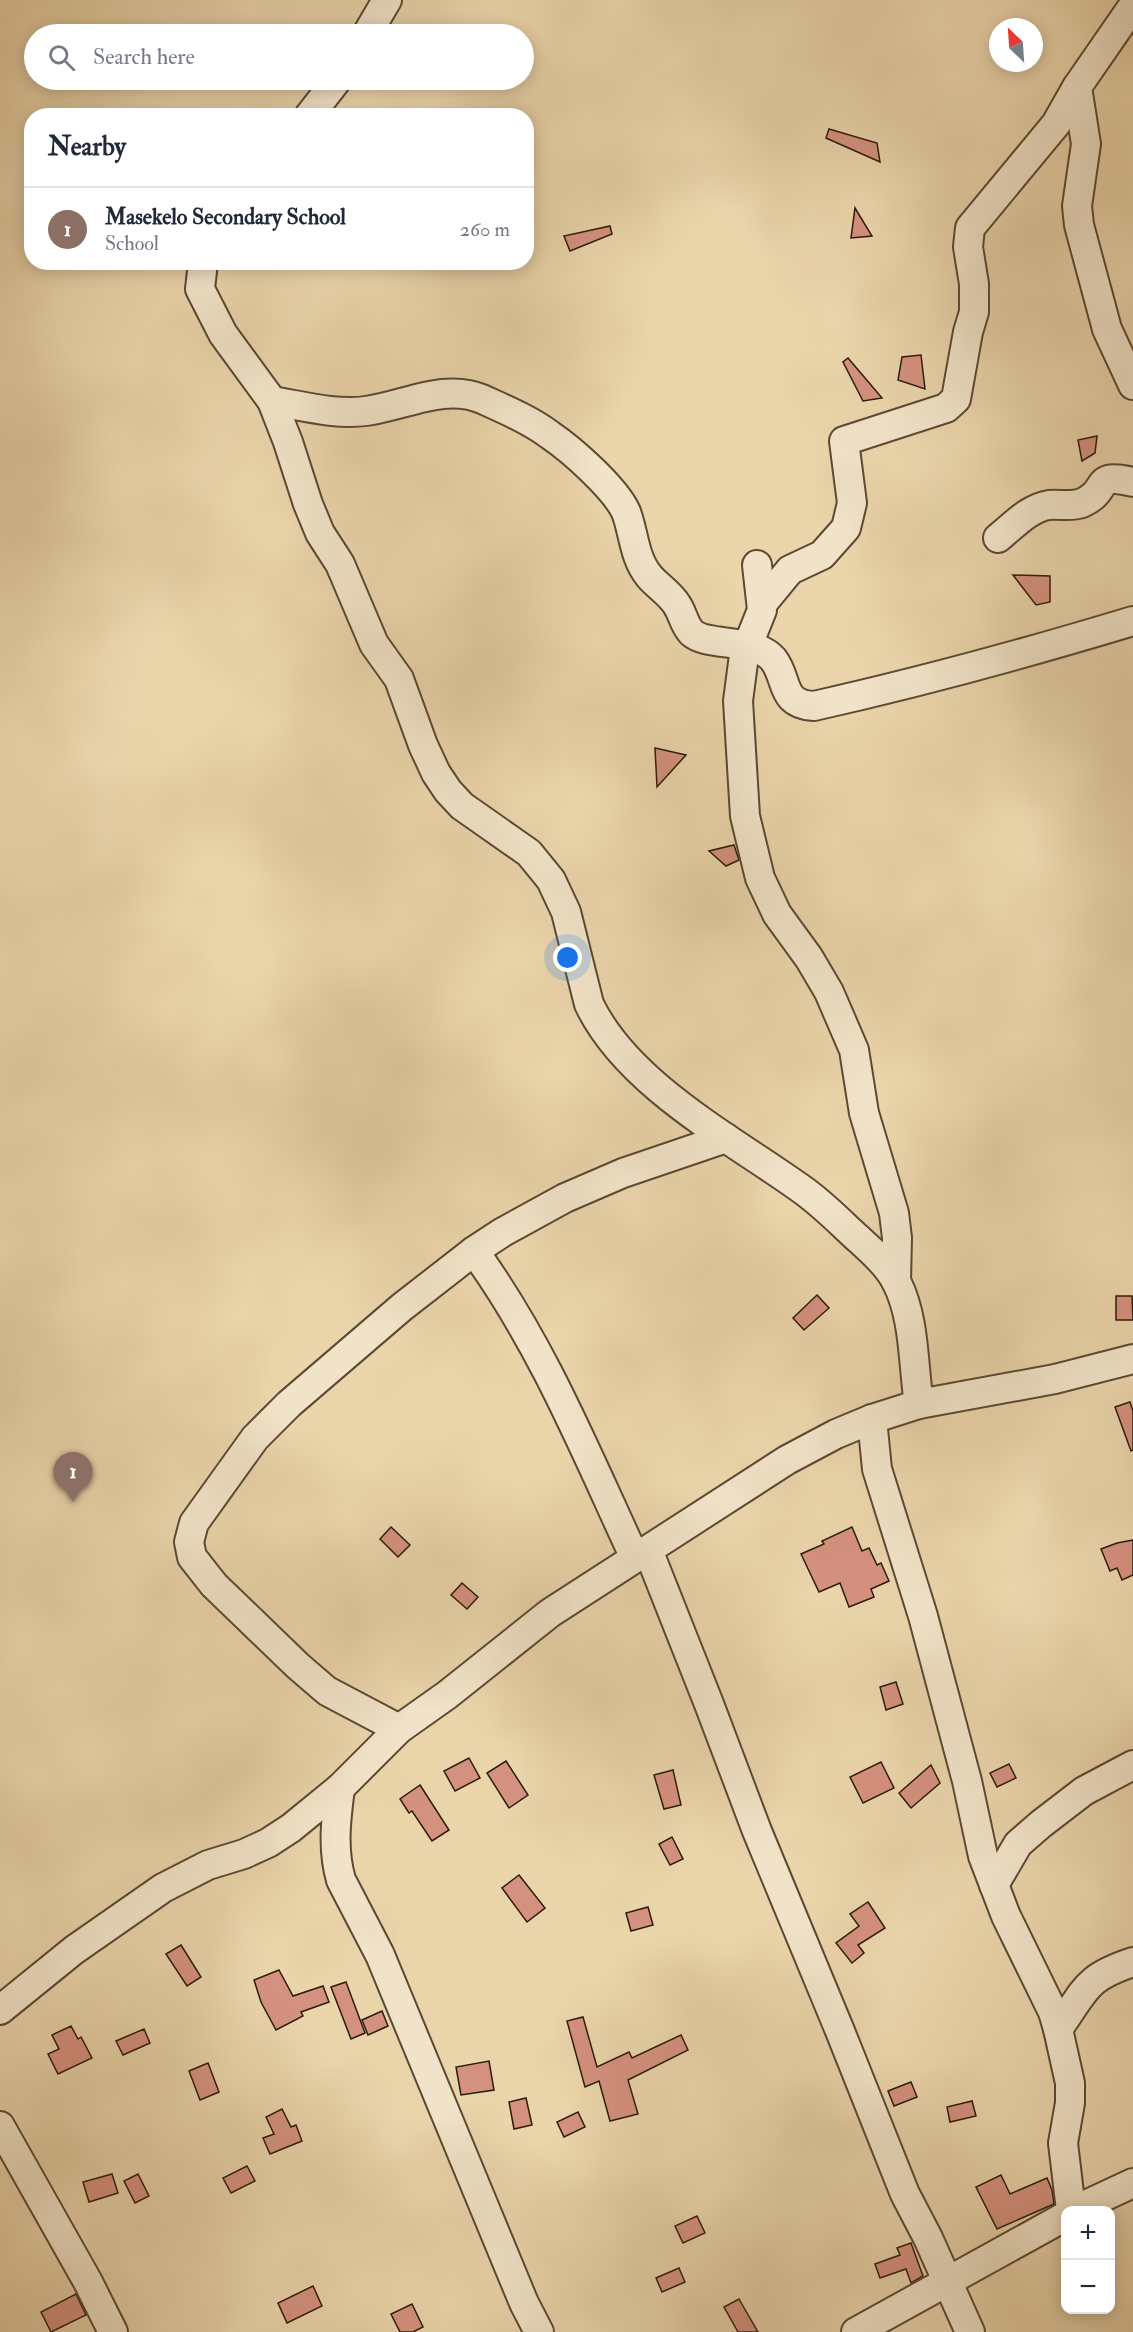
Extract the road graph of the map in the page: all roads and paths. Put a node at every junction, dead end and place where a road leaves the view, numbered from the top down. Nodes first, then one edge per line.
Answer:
1 (387, 0) edge
2 (1133, 6) edge
3 (373, 24) edge
4 (1077, 87) junction
5 (329, 90) edge
6 (315, 108) edge
7 (202, 270) edge
8 (1133, 385) edge
9 (272, 401) junction
10 (1133, 482) edge
11 (998, 538) dead end
12 (757, 565) dead end
13 (762, 604) junction
14 (1133, 621) edge
15 (746, 645) junction
16 (726, 1138) junction
17 (474, 1251) junction
18 (896, 1281) junction
19 (1133, 1359) edge
20 (919, 1404) junction
21 (872, 1419) junction
22 (641, 1554) junction
23 (399, 1729) junction
24 (1133, 1765) edge
25 (340, 1788) junction
26 (994, 1885) junction
27 (1133, 1962) edge
28 (0, 2010) edge
29 (1058, 2029) junction
30 (0, 2126) edge
31 (1133, 2183) edge
32 (1072, 2206) edge
33 (1084, 2206) edge
34 (1061, 2218) edge
35 (946, 2282) junction
36 (113, 2332) edge
37 (539, 2332) edge
38 (856, 2332) edge
39 (970, 2332) edge

1 - 3 street
2 - 4 street
4 - 8 street
4 - 13 street
5 - 6 street
7 - 9 street
9 - 15 street
9 - 16 street
10 - 11 street
12 - 13 street
13 - 15 street
14 - 15 street
15 - 18 street
16 - 17 street
16 - 18 street
17 - 22 street
17 - 23 street
18 - 20 street
19 - 20 street
20 - 21 street
21 - 22 street
21 - 26 street
22 - 23 street
22 - 35 street
23 - 25 street
24 - 26 street
25 - 28 street
25 - 37 street
26 - 29 street
27 - 29 street
29 - 32 street
30 - 36 street
31 - 33 street
34 - 35 street
35 - 38 street
35 - 39 street

